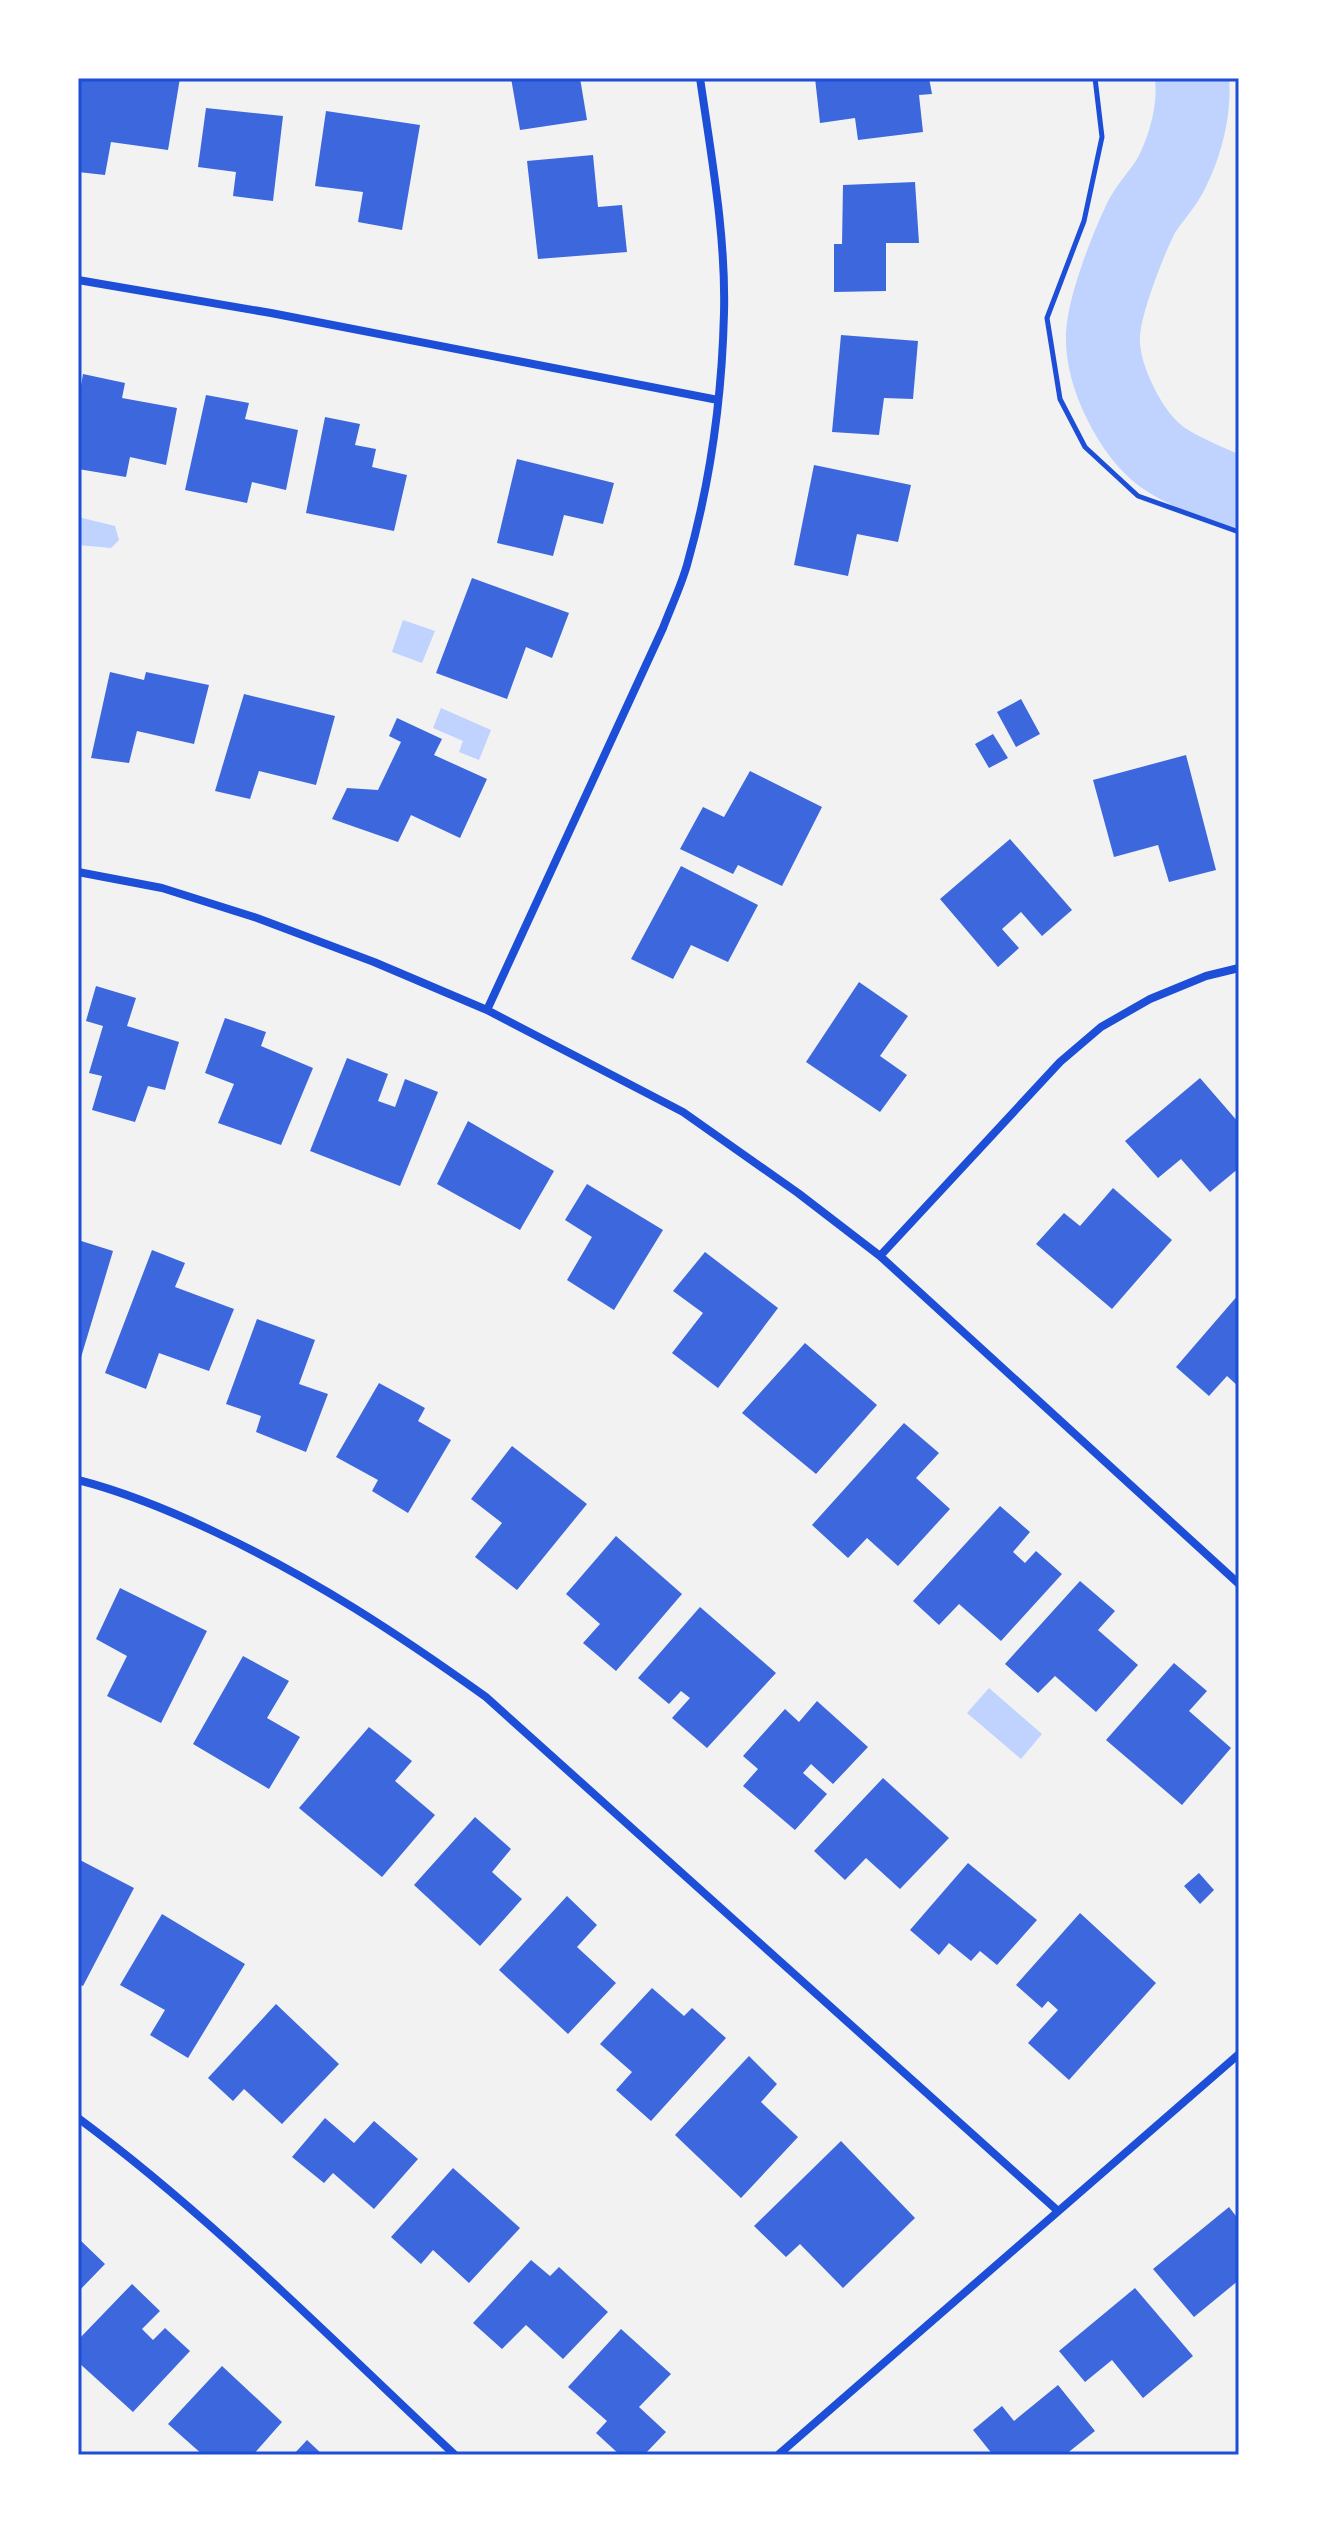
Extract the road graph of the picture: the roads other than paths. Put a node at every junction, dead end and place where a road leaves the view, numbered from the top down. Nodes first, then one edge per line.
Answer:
1 (700, 78) edge
2 (78, 280) edge
3 (718, 400) junction
4 (78, 872) edge
5 (1239, 968) edge
6 (487, 1010) junction
7 (880, 1256) junction
8 (78, 1480) edge
9 (1239, 1584) edge
10 (1239, 2054) edge
11 (78, 2118) edge
12 (1058, 2211) junction
13 (455, 2455) edge
14 (778, 2455) edge

1 - 3 street
2 - 3 street
3 - 6 street
4 - 6 street
5 - 7 street
6 - 7 street
7 - 9 street
8 - 12 street
10 - 12 street
11 - 13 street
12 - 14 street

